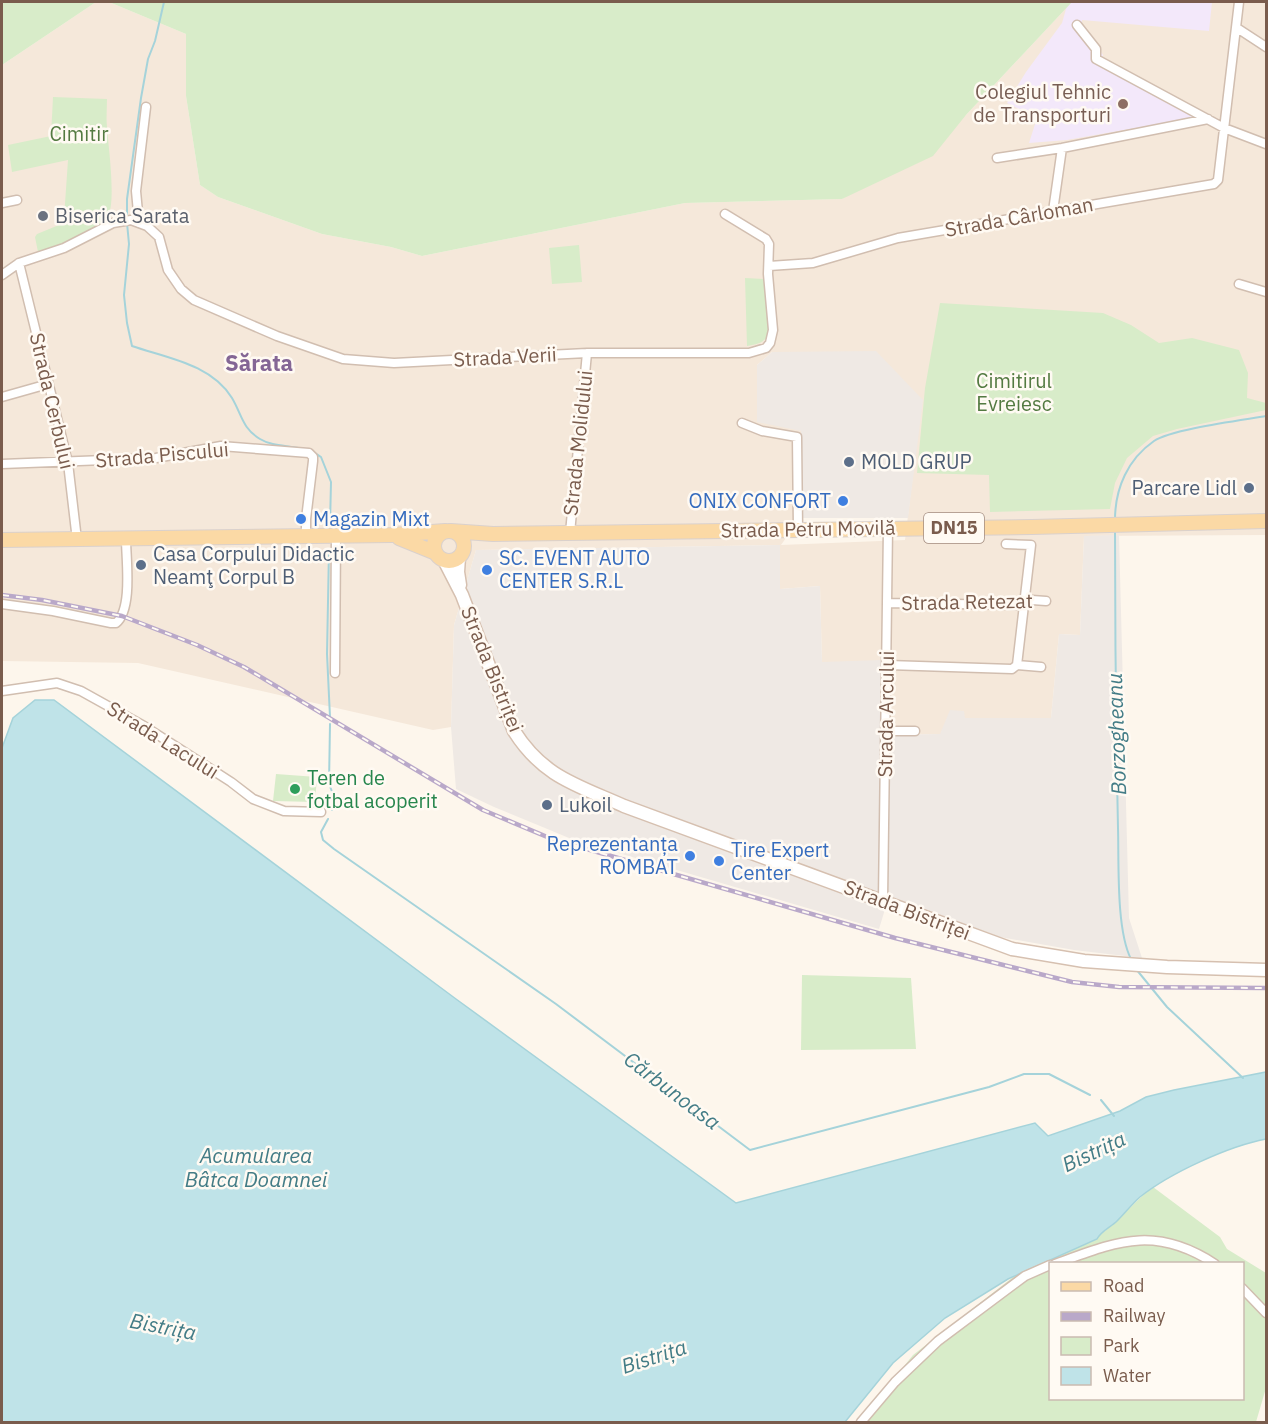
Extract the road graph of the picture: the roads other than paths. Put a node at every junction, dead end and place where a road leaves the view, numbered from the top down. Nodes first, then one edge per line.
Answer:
1 (1239, 2) edge
2 (1077, 25) dead end
3 (1237, 28) junction
4 (1266, 47) edge
5 (146, 107) dead end
6 (1208, 119) junction
7 (1224, 128) junction
8 (1266, 144) edge
9 (1062, 148) junction
10 (996, 158) dead end
11 (18, 200) dead end
12 (2, 203) edge
13 (1053, 211) junction
14 (725, 214) dead end
15 (131, 221) junction
16 (19, 263) junction
17 (769, 266) junction
18 (2, 275) edge
19 (1239, 284) dead end
20 (1266, 292) edge
21 (587, 353) junction
22 (48, 384) junction
23 (2, 397) edge
24 (742, 423) dead end
25 (68, 463) junction
26 (2, 464) edge
27 (1266, 521) edge
28 (888, 528) junction
29 (798, 530) junction
30 (448, 531) junction
31 (570, 532) junction
32 (494, 534) junction
33 (392, 535) junction
34 (306, 536) junction
35 (336, 536) junction
36 (126, 539) junction
37 (2, 540) edge
38 (77, 540) junction
39 (1006, 544) dead end
40 (461, 552) junction
41 (440, 556) junction
42 (462, 595) junction
43 (1046, 601) dead end
44 (887, 603) junction
45 (2, 604) edge
46 (1023, 605) junction
47 (888, 665) junction
48 (1017, 665) junction
49 (1041, 667) dead end
50 (335, 674) dead end
51 (2, 691) edge
52 (885, 731) junction
53 (915, 731) dead end
54 (321, 812) dead end
55 (883, 900) junction
56 (1266, 970) edge
57 (1058, 1262) edge
58 (1213, 1262) edge
59 (1049, 1265) edge
60 (1244, 1290) edge
61 (1266, 1313) edge
62 (861, 1422) edge

1 - 3 street
2 - 6 street
3 - 4 street
3 - 7 street
5 - 15 street
6 - 7 street
6 - 9 street
7 - 8 street
7 - 13 street, Strada Cârloman
9 - 10 street
9 - 13 street
11 - 12 street
13 - 17 street, Strada Cârloman
14 - 17 street, Strada Verii
15 - 16 street
15 - 21 street, Strada Verii
16 - 18 street
16 - 22 street, Strada Cerbului
17 - 21 street, Strada Verii
19 - 20 street
21 - 31 street, Strada Molidului
22 - 23 street
22 - 25 street, Strada Cerbului
24 - 29 street
25 - 26 street, Strada Piscului
25 - 34 street, Strada Piscului
25 - 38 street, Strada Cerbului
27 - 28 main road, Strada Petru Movilă / DN15
28 - 29 main road, Strada Petru Movilă / DN15
28 - 44 street, Strada Arcului
29 - 31 main road, Strada Petru Movilă / DN15
30 - 32 main road, Strada Petru Movilă / DN15
30 - 33 main road, Strada Petru Movilă / DN15
30 - 40 main road
30 - 41 main road
31 - 32 main road, Strada Petru Movilă / DN15
32 - 40 main road, Strada Petru Movilă / DN15
33 - 35 main road, Strada Petru Movilă / DN15
33 - 41 main road, Strada Petru Movilă / DN15
34 - 35 main road, Strada Petru Movilă / DN15
34 - 36 main road, Strada Petru Movilă / DN15
35 - 50 street
36 - 38 main road, Strada Petru Movilă / DN15
36 - 45 street
37 - 38 main road, Strada Petru Movilă / DN15
39 - 46 street
40 - 41 main road, DN15
40 - 42 main road, Strada Bistriței
41 - 42 main road, Strada Bistriței
42 - 55 main road, Strada Bistriței
43 - 46 street, Strada Retezat
44 - 46 street, Strada Retezat
44 - 47 street, Strada Arcului
46 - 48 street
47 - 48 street
47 - 52 street, Strada Arcului
48 - 49 street
51 - 54 street, Strada Lacului
52 - 53 street
52 - 55 street, Strada Arcului
55 - 56 main road, Strada Bistriței
57 - 58 street
59 - 62 street
60 - 61 street

